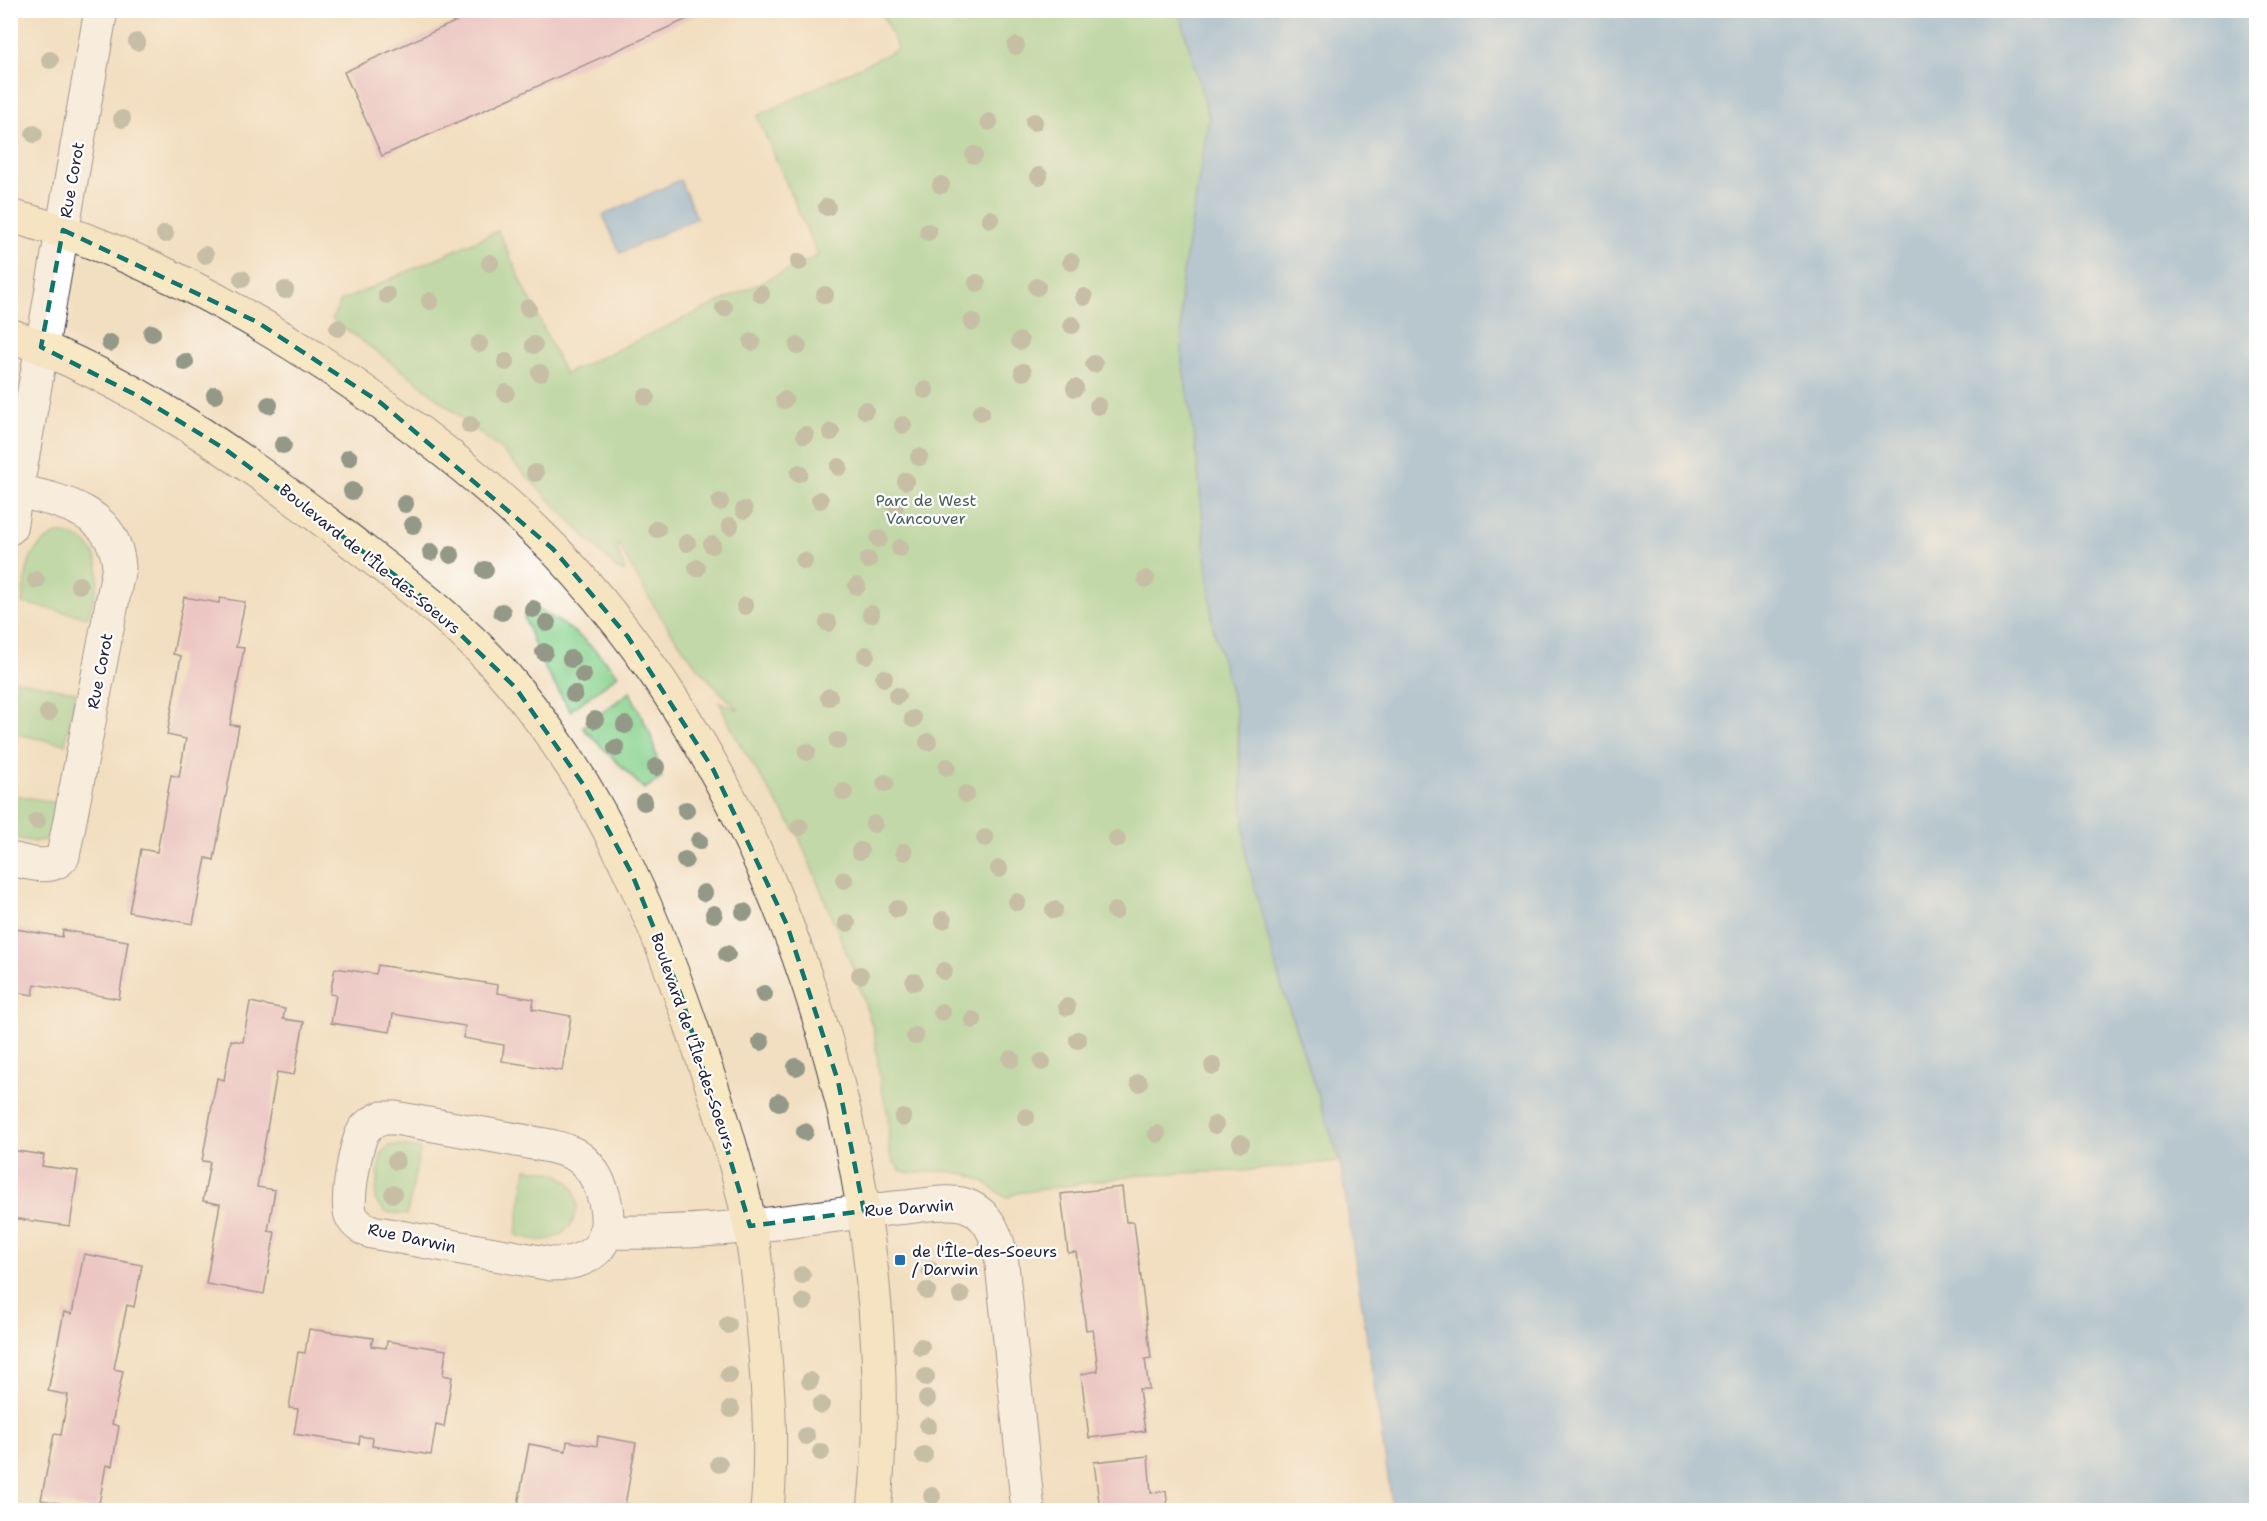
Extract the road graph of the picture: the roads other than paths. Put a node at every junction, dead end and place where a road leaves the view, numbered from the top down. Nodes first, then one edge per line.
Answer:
1 (101, 10) edge
2 (10, 216) edge
3 (63, 230) junction
4 (10, 335) edge
5 (41, 347) junction
6 (18, 491) junction
7 (10, 528) edge
8 (10, 859) edge
9 (864, 1211) junction
10 (750, 1226) junction
11 (605, 1232) junction
12 (767, 1510) edge
13 (874, 1510) edge
14 (1028, 1510) edge

1 - 3 street, Rue Corot
2 - 3 street
3 - 5 street, Rue Corot
3 - 9 street
4 - 5 street, Boulevard de l'Île-des-Soeurs
5 - 6 street, Rue Corot
5 - 10 street, Boulevard de l'Île-des-Soeurs
6 - 7 street, Rue Corot
6 - 8 street, Rue Corot
9 - 10 street, Rue Darwin
9 - 13 street
9 - 14 street, Rue Darwin
10 - 11 street, Rue Darwin
10 - 12 street, Boulevard de l'Île-des-Soeurs
11 - 11 street, Rue Darwin

